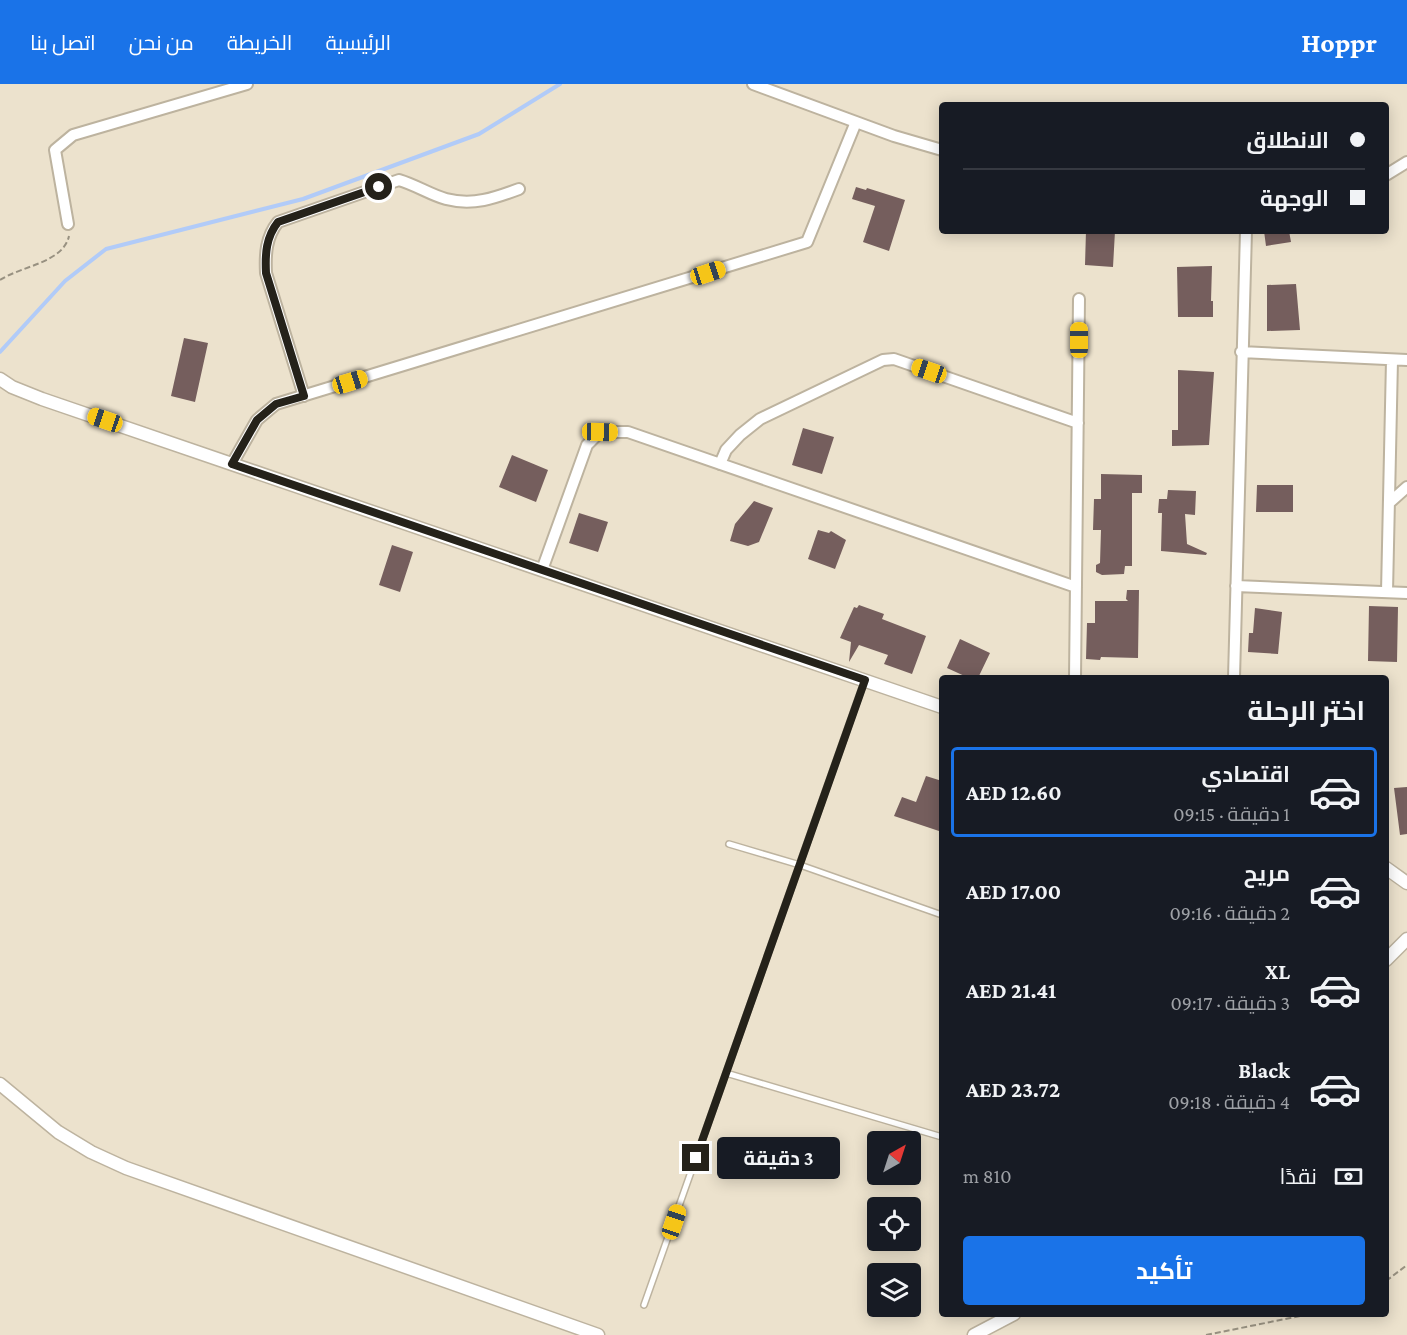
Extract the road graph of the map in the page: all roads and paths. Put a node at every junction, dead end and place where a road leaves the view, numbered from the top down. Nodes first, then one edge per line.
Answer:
1 (247, 84) edge
2 (753, 84) edge
3 (856, 122) junction
4 (939, 149) edge
5 (1407, 162) edge
6 (1389, 173) edge
7 (519, 189) dead end
8 (68, 224) joint
9 (1246, 234) edge
10 (0, 280) edge
11 (1079, 299) dead end
12 (1241, 352) junction
13 (1392, 360) junction
14 (1407, 360) edge
15 (0, 379) edge
16 (304, 396) junction
17 (1078, 423) junction
18 (232, 464) junction
19 (720, 464) junction
20 (1407, 487) edge
21 (1389, 503) junction
22 (542, 570) junction
23 (1236, 586) junction
24 (1076, 587) junction
25 (1387, 592) junction
26 (1407, 593) edge
27 (1075, 675) edge
28 (1234, 675) edge
29 (865, 680) junction
30 (939, 706) edge
31 (729, 844) dead end
32 (800, 866) junction
33 (1389, 870) edge
34 (1407, 884) edge
35 (939, 914) edge
36 (1407, 939) edge
37 (1389, 957) edge
38 (726, 1073) junction
39 (0, 1084) edge
40 (939, 1136) edge
41 (1407, 1265) edge
42 (1389, 1279) edge
43 (644, 1305) dead end
44 (1008, 1317) edge
45 (1295, 1317) edge
46 (598, 1335) edge
47 (974, 1335) edge
48 (1206, 1335) edge

1 - 8 street
2 - 3 street
3 - 4 street
3 - 16 street
5 - 6 street
7 - 16 street
8 - 10 path
9 - 12 street
11 - 17 street
12 - 13 street
12 - 23 street
13 - 14 street
13 - 21 street
15 - 18 street
16 - 18 street
17 - 19 street
17 - 24 street
18 - 22 street
19 - 22 street
19 - 24 street
20 - 21 street
21 - 25 street
22 - 29 street
23 - 25 street
23 - 28 street
24 - 27 street
25 - 26 street
29 - 30 street
29 - 32 lane
31 - 32 lane
32 - 35 lane
32 - 38 lane
33 - 34 street
36 - 37 street
38 - 40 lane
38 - 43 lane
39 - 46 street
41 - 42 path
44 - 47 street
45 - 48 path

